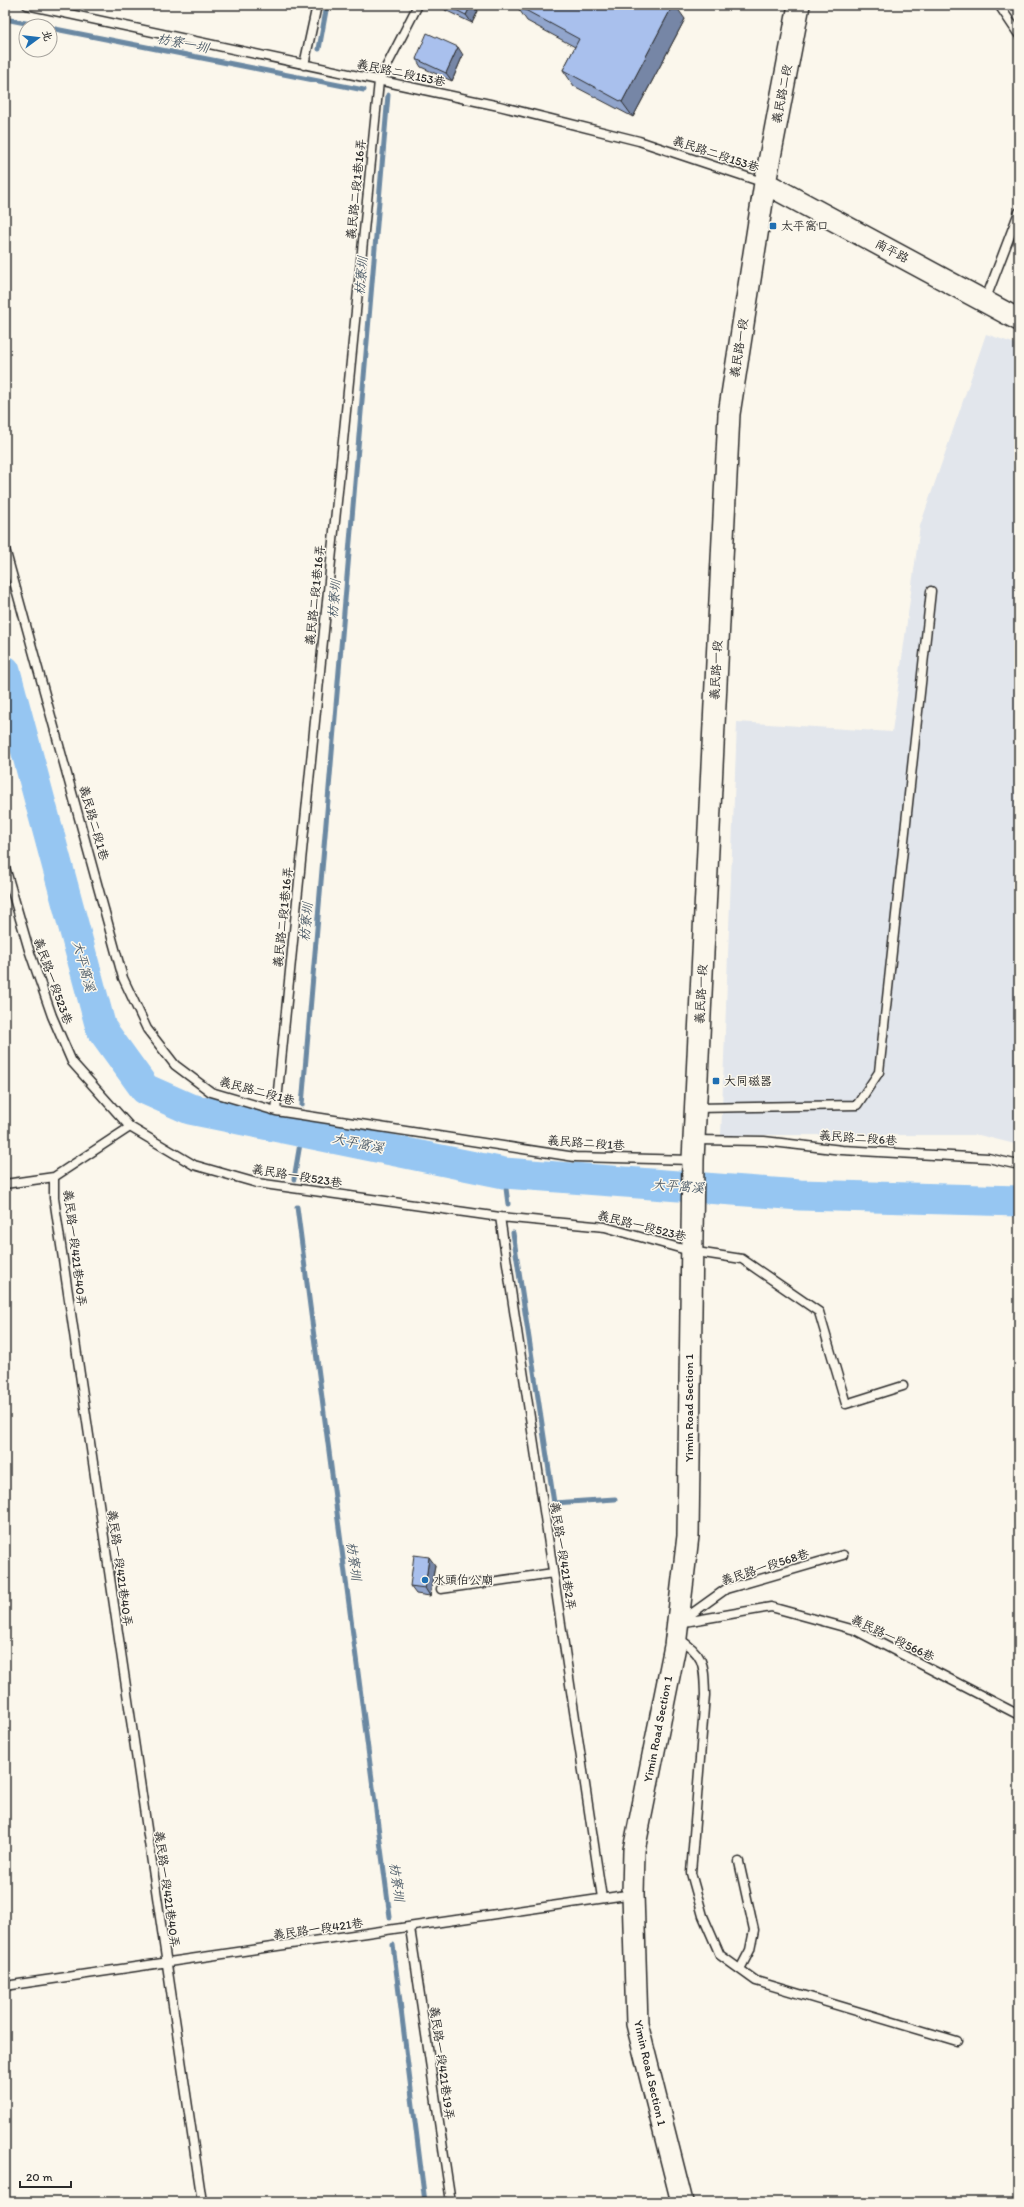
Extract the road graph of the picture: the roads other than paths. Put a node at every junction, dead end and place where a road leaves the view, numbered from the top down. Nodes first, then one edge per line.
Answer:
1 (27, 5) edge
2 (317, 5) edge
3 (418, 5) edge
4 (799, 5) edge
5 (999, 5) edge
6 (1019, 35) edge
7 (304, 64) junction
8 (379, 81) junction
9 (764, 183) junction
10 (1019, 212) edge
11 (985, 301) junction
12 (1019, 320) edge
13 (5, 549) edge
14 (931, 591) dead end
15 (5, 867) edge
16 (696, 1108) junction
17 (276, 1111) junction
18 (130, 1128) junction
19 (694, 1140) junction
20 (692, 1160) junction
21 (1019, 1165) edge
22 (54, 1177) junction
23 (5, 1184) edge
24 (500, 1217) junction
25 (690, 1251) junction
26 (903, 1386) dead end
27 (843, 1555) dead end
28 (553, 1573) junction
29 (441, 1589) dead end
30 (677, 1630) junction
31 (1019, 1715) edge
32 (739, 1862) dead end
33 (633, 1894) junction
34 (602, 1898) junction
35 (410, 1928) junction
36 (166, 1963) junction
37 (740, 1969) junction
38 (5, 1986) edge
39 (957, 2041) dead end
40 (202, 2202) edge
41 (451, 2202) edge
42 (682, 2202) edge

1 - 7 lane, 義民路二段153巷
2 - 7 lane
3 - 8 lane
4 - 9 street, 義民路二段
5 - 6 lane
7 - 8 lane, 義民路二段153巷
8 - 9 lane, 義民路二段153巷
8 - 17 lane, 義民路二段1巷16弄
9 - 11 street, 南平路
9 - 16 street, 義民路一段
10 - 11 lane
11 - 12 street, 南平路
13 - 17 lane, 義民路二段1巷
14 - 16 lane
15 - 18 lane, 義民路一段523巷
16 - 19 street, 義民路一段
17 - 20 lane, 義民路二段1巷
18 - 22 lane
18 - 24 lane, 義民路一段523巷
19 - 20 street, 義民路一段
19 - 21 lane, 義民路二段6巷
20 - 25 street, Yimin Road Section 1
22 - 23 lane
22 - 36 lane, 義民路一段421巷40弄
24 - 25 lane, 義民路一段523巷
24 - 28 lane, 義民路一段421巷2弄
25 - 26 lane, 義民路一段523巷
25 - 30 street, Yimin Road Section 1
27 - 30 lane, 義民路一段568巷
28 - 29 lane
28 - 34 lane, 義民路一段421巷2弄
30 - 31 lane, 義民路一段566巷
30 - 33 street, Yimin Road Section 1
30 - 37 lane
32 - 37 lane
33 - 34 lane, 義民路一段421巷
33 - 42 street, Yimin Road Section 1
34 - 35 lane, 義民路一段421巷
35 - 36 lane, 義民路一段421巷
35 - 41 lane, 義民路一段421巷19弄
36 - 38 lane, 義民路一段421巷
36 - 40 lane, 義民路一段421巷40弄
37 - 39 lane

